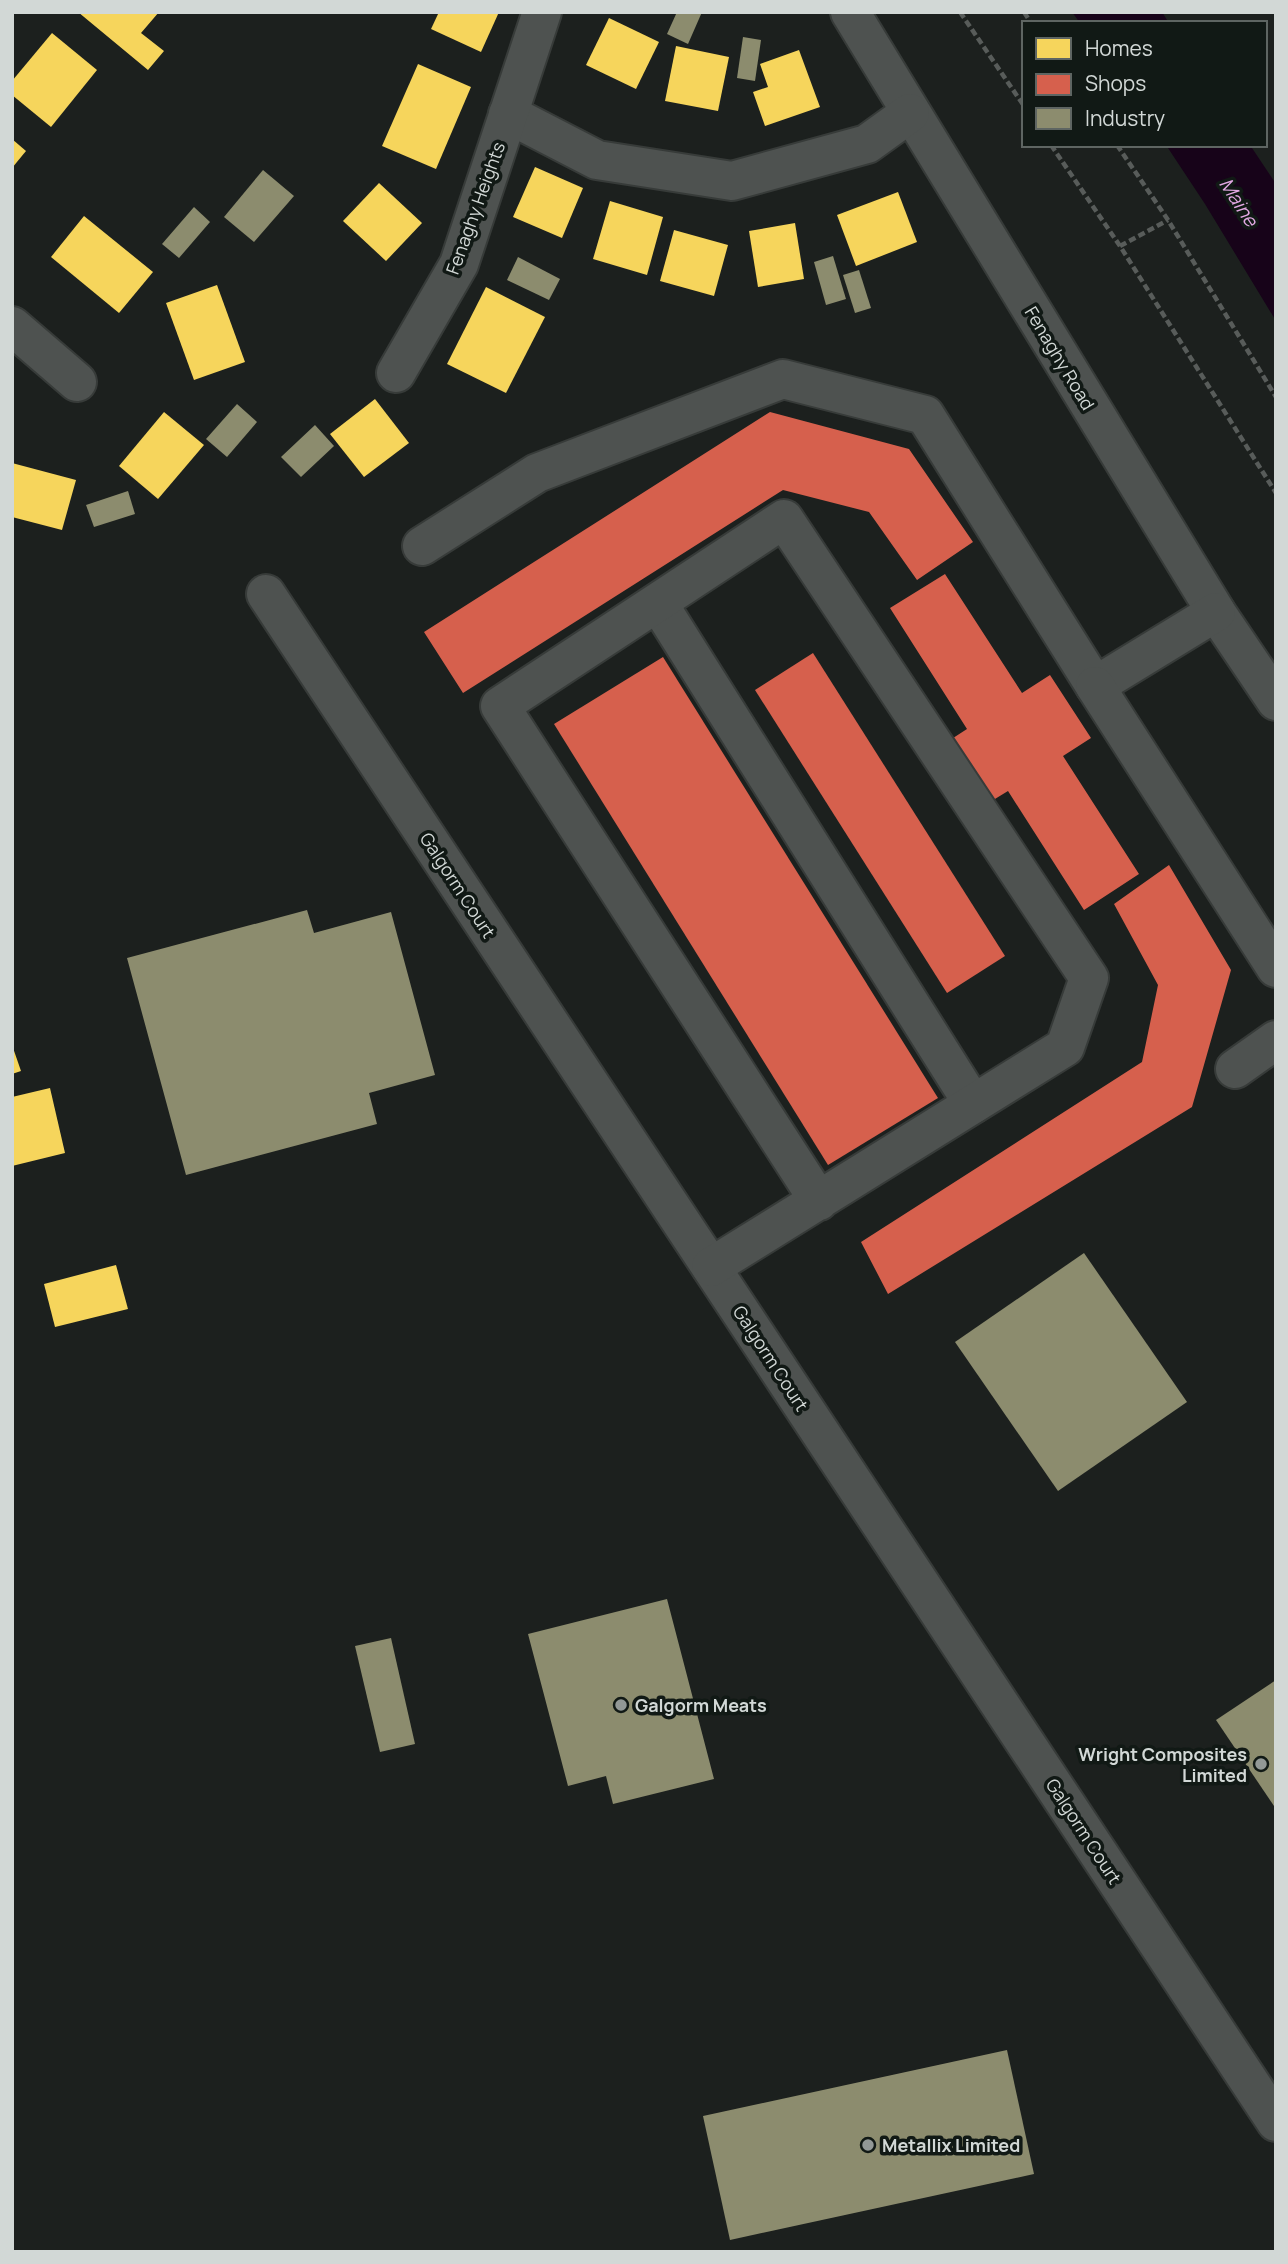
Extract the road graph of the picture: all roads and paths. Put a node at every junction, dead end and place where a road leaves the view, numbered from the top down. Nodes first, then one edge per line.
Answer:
1 (542, 12) edge
2 (850, 12) edge
3 (960, 12) edge
4 (1022, 103) edge
5 (910, 113) junction
6 (508, 114) junction
7 (1052, 147) edge
8 (1118, 147) edge
9 (1168, 220) junction
10 (1120, 246) junction
11 (12, 326) edge
12 (396, 373) dead end
13 (78, 382) dead end
14 (1276, 397) edge
15 (1276, 493) edge
16 (422, 546) dead end
17 (266, 594) dead end
18 (658, 603) junction
19 (1216, 612) junction
20 (1095, 686) junction
21 (1276, 701) edge
22 (1276, 968) edge
23 (1276, 1040) edge
24 (1235, 1069) dead end
25 (973, 1104) junction
26 (818, 1201) junction
27 (711, 1268) junction
28 (1276, 2122) edge

1 - 6 street, Fenaghy Heights
2 - 5 street, Fenaghy Road
3 - 4 path
5 - 6 street
5 - 19 street, Fenaghy Road
6 - 12 street, Fenaghy Heights
7 - 10 path
8 - 9 path
9 - 10 path
9 - 14 path
10 - 15 path
11 - 13 street
16 - 20 street
17 - 27 street, Galgorm Court
18 - 25 street
18 - 25 street
18 - 26 street
19 - 20 street
19 - 21 street, Fenaghy Road
20 - 22 street
23 - 24 street
25 - 26 street
26 - 27 street
27 - 28 street, Galgorm Court

